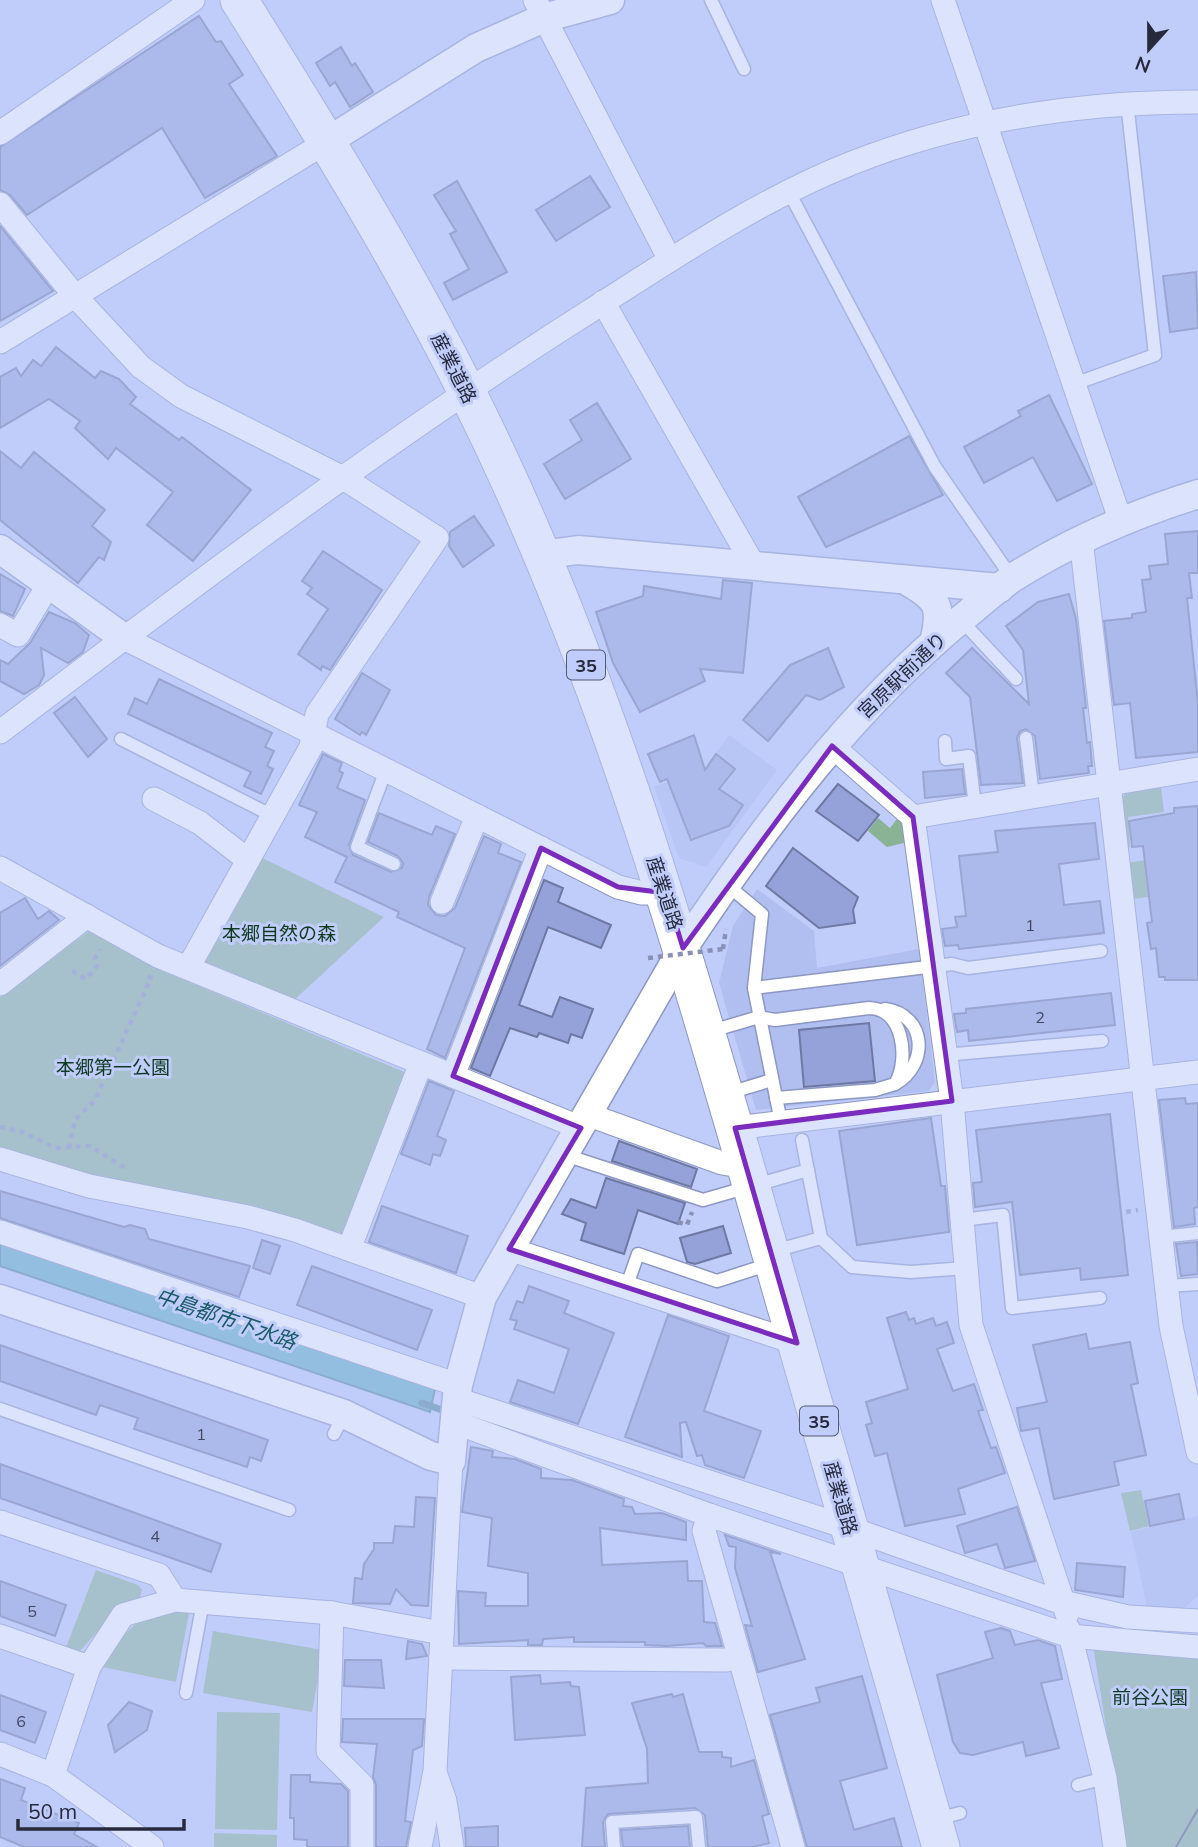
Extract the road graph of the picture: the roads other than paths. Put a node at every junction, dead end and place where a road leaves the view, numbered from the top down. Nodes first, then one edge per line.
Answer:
1 (193, 0) edge
2 (239, 0) edge
3 (610, 0) edge
4 (711, 0) edge
5 (943, 0) edge
6 (539, 9) edge
7 (744, 69) dead end
8 (1127, 102) junction
9 (1198, 102) edge
10 (985, 120) junction
11 (0, 133) edge
12 (328, 141) junction
13 (790, 194) junction
14 (0, 204) edge
15 (670, 260) junction
16 (75, 296) junction
17 (603, 302) junction
18 (0, 342) edge
19 (1074, 384) junction
20 (465, 390) junction
21 (345, 479) junction
22 (1198, 494) edge
23 (1121, 522) junction
24 (1081, 539) junction
25 (0, 549) edge
26 (541, 555) junction
27 (754, 566) junction
28 (906, 580) junction
29 (1006, 583) junction
30 (49, 584) junction
31 (961, 620) junction
32 (0, 625) edge
33 (124, 638) junction
34 (934, 642) junction
35 (1016, 679) dead end
36 (0, 732) edge
37 (313, 732) junction
38 (121, 738) dead end
39 (1026, 738) dead end
40 (945, 741) dead end
41 (832, 746) junction
42 (1198, 769) edge
43 (386, 770) junction
44 (1109, 784) junction
45 (1033, 796) junction
46 (154, 799) dead end
47 (975, 806) junction
48 (273, 816) junction
49 (477, 816) junction
50 (914, 817) junction
51 (541, 848) junction
52 (248, 860) junction
53 (394, 864) dead end
54 (0, 868) edge
55 (726, 884) junction
56 (666, 893) junction
57 (442, 902) dead end
58 (87, 916) junction
59 (683, 948) junction
60 (1101, 951) dead end
61 (933, 967) junction
62 (188, 968) junction
63 (0, 984) edge
64 (754, 988) junction
65 (882, 1008) junction
66 (760, 1017) junction
67 (707, 1032) junction
68 (1102, 1041) dead end
69 (944, 1055) junction
70 (421, 1063) junction
71 (1198, 1072) edge
72 (453, 1076) junction
73 (1144, 1079) junction
74 (772, 1080) junction
75 (895, 1084) junction
76 (776, 1098) junction
77 (951, 1101) junction
78 (730, 1111) junction
79 (585, 1122) junction
80 (780, 1122) junction
81 (803, 1140) dead end
82 (565, 1155) junction
83 (0, 1159) edge
84 (808, 1170) junction
85 (749, 1176) junction
86 (962, 1220) junction
87 (0, 1232) edge
88 (1198, 1233) edge
89 (1161, 1237) junction
90 (821, 1238) junction
91 (349, 1249) junction
92 (509, 1249) junction
93 (772, 1257) junction
94 (966, 1268) junction
95 (1198, 1284) edge
96 (1167, 1286) junction
97 (626, 1288) junction
98 (482, 1297) junction
99 (1100, 1298) dead end
100 (0, 1299) edge
101 (797, 1343) junction
102 (456, 1402) junction
103 (0, 1409) edge
104 (1198, 1452) edge
105 (451, 1461) junction
106 (289, 1510) dead end
107 (709, 1515) junction
108 (0, 1522) edge
109 (849, 1528) junction
110 (860, 1564) junction
111 (175, 1600) junction
112 (203, 1602) junction
113 (332, 1613) junction
114 (1068, 1621) junction
115 (1198, 1621) edge
116 (442, 1633) junction
117 (0, 1636) edge
118 (1198, 1647) edge
119 (738, 1657) junction
120 (441, 1658) junction
121 (89, 1667) junction
122 (186, 1693) dead end
123 (0, 1754) edge
124 (435, 1771) junction
125 (53, 1775) junction
126 (1105, 1778) junction
127 (1077, 1784) dead end
128 (945, 1826) edge
129 (152, 1847) edge
130 (362, 1847) edge
131 (420, 1847) edge
132 (452, 1847) edge
133 (614, 1847) edge
134 (699, 1847) edge
135 (793, 1847) edge
136 (1115, 1847) edge

1 - 11 street
2 - 12 main road, 産業道路 / 35
3 - 6 street
4 - 7 lane
5 - 10 street
6 - 12 street
6 - 15 street
8 - 9 street
8 - 10 street
8 - 19 lane
10 - 13 street
10 - 19 street
12 - 16 street
12 - 20 main road, 産業道路 / 35
13 - 15 street
13 - 29 lane
14 - 16 street
15 - 17 street
16 - 18 street
16 - 21 street
17 - 20 street
17 - 27 street
19 - 23 street
20 - 21 street
20 - 26 main road, 産業道路 / 35
21 - 33 street
21 - 37 street
22 - 23 street, 宮原駅前通り
23 - 24 street, 宮原駅前通り
24 - 29 street, 宮原駅前通り
24 - 44 street
25 - 30 street
26 - 27 street
26 - 56 main road, 産業道路 / 35
27 - 28 street
28 - 29 street
28 - 34 street
29 - 31 street, 宮原駅前通り
30 - 32 street
30 - 33 street
31 - 34 street, 宮原駅前通り
31 - 35 lane
33 - 36 street
33 - 37 street
34 - 41 street, 宮原駅前通り
37 - 43 street
37 - 48 street
38 - 48 lane
39 - 45 lane
40 - 47 lane
41 - 50 street
41 - 55 street, 宮原駅前通り
42 - 44 street
43 - 49 street
43 - 53 lane
44 - 45 street
44 - 73 street
45 - 47 street
46 - 52 street
47 - 50 street
48 - 52 street
49 - 51 street
49 - 57 street
50 - 61 street
51 - 56 street
51 - 72 street
52 - 62 street
54 - 58 street
55 - 59 street, 宮原駅前通り
55 - 64 lane
56 - 59 main road, 産業道路 / 35
58 - 62 street
58 - 63 street
59 - 67 main road, 産業道路 / 35
59 - 79 street, 宮原駅前通り
60 - 61 lane
61 - 64 lane
61 - 69 street
62 - 70 street
64 - 66 lane
65 - 66 lane
65 - 75 lane
65 - 75 lane
66 - 67 lane
66 - 74 lane
67 - 78 main road, 産業道路 / 35
68 - 69 lane
69 - 77 street
70 - 72 street
70 - 91 street
71 - 73 street
72 - 79 street
73 - 77 street
73 - 89 street
74 - 76 lane
74 - 78 lane
75 - 76 lane
76 - 80 lane
77 - 80 street
77 - 86 street
78 - 80 street
78 - 85 main road, 産業道路 / 35
79 - 82 street, 宮原駅前通り
79 - 85 street
81 - 84 lane
82 - 85 lane
82 - 92 street, 宮原駅前通り
83 - 91 street
84 - 85 lane
84 - 90 lane
85 - 93 main road, 産業道路 / 35
86 - 94 street
86 - 99 lane
87 - 102 street
88 - 89 lane
89 - 96 street
90 - 93 lane
90 - 94 lane
91 - 98 street
92 - 97 street
92 - 98 street, 宮原駅前通り
93 - 97 lane
93 - 101 main road, 産業道路 / 35
94 - 114 street
95 - 96 lane
96 - 104 street
97 - 101 street
98 - 102 street, 宮原駅前通り
100 - 105 street
101 - 109 main road, 産業道路 / 35
102 - 105 street, 宮原駅前通り
102 - 107 street
102 - 109 street
103 - 106 lane
105 - 116 street
107 - 110 street
107 - 119 street
108 - 111 street
109 - 110 main road, 産業道路 / 35
109 - 114 street
110 - 114 street
110 - 128 main road, 産業道路 / 35
111 - 112 street
111 - 121 street
112 - 113 street
112 - 122 lane
113 - 116 street
113 - 130 street
114 - 115 street
114 - 118 street
114 - 126 street
116 - 120 street
117 - 121 street
119 - 120 street
119 - 135 street
120 - 124 street
121 - 125 street
123 - 125 street
124 - 131 street
124 - 132 street
125 - 129 street
126 - 127 lane
126 - 136 street
133 - 134 lane

